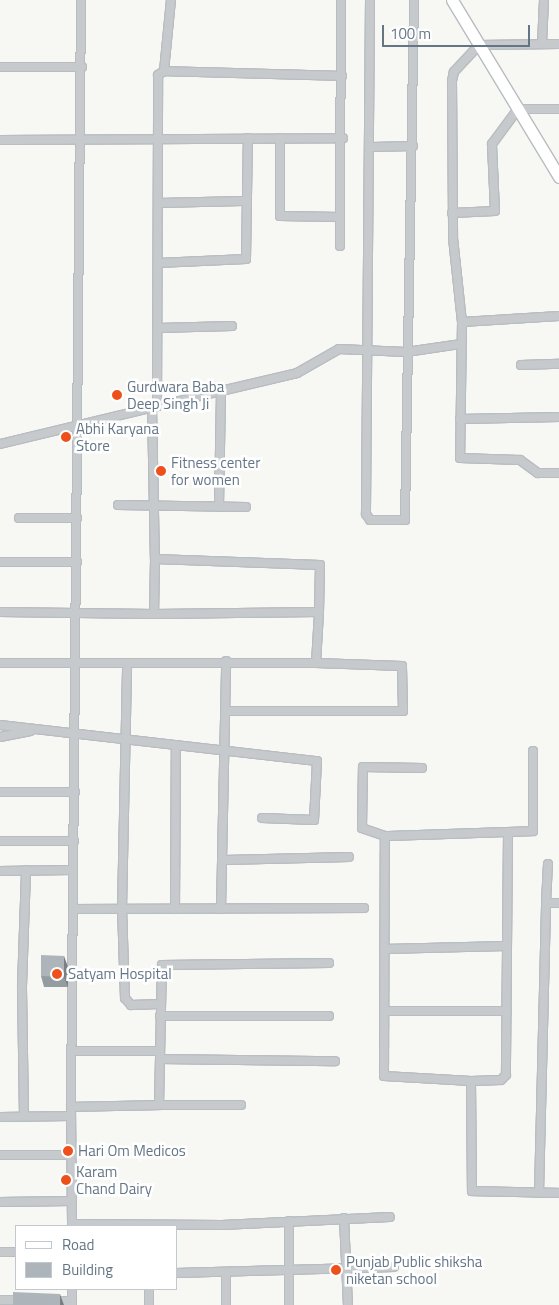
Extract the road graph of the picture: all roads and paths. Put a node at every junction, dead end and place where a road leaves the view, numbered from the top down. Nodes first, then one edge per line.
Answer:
1 (81, 0) edge
2 (170, 0) edge
3 (341, 0) edge
4 (370, 0) edge
5 (414, 0) edge
6 (452, 0) edge
7 (544, 0) edge
8 (542, 44) junction
9 (559, 44) edge
10 (479, 46) junction
11 (0, 67) edge
12 (82, 68) junction
13 (164, 71) junction
14 (342, 76) junction
15 (518, 109) junction
16 (559, 110) edge
17 (248, 138) junction
18 (280, 138) junction
19 (343, 138) junction
20 (82, 139) junction
21 (159, 139) junction
22 (0, 140) edge
23 (412, 146) junction
24 (372, 147) junction
25 (559, 177) edge
26 (243, 201) dead end
27 (159, 203) junction
28 (452, 213) junction
29 (340, 217) junction
30 (340, 246) dead end
31 (158, 263) junction
32 (558, 318) edge
33 (462, 322) junction
34 (232, 326) dead end
35 (158, 328) junction
36 (461, 344) junction
37 (406, 352) junction
38 (370, 354) junction
39 (559, 364) edge
40 (521, 365) dead end
41 (221, 391) junction
42 (155, 406) junction
43 (559, 417) edge
44 (460, 419) junction
45 (78, 424) junction
46 (0, 444) edge
47 (559, 473) edge
48 (118, 505) dead end
49 (155, 505) junction
50 (219, 507) junction
51 (246, 507) dead end
52 (19, 518) dead end
53 (77, 518) junction
54 (155, 559) junction
55 (0, 562) edge
56 (77, 562) junction
57 (0, 612) edge
58 (77, 612) junction
59 (319, 612) junction
60 (154, 614) junction
61 (226, 661) junction
62 (76, 662) junction
63 (0, 663) edge
64 (127, 663) junction
65 (316, 663) junction
66 (226, 711) junction
67 (0, 725) edge
68 (34, 730) junction
69 (76, 736) junction
70 (0, 737) edge
71 (125, 740) junction
72 (176, 745) junction
73 (225, 750) junction
74 (533, 751) dead end
75 (422, 768) dead end
76 (0, 792) edge
77 (75, 792) junction
78 (262, 818) dead end
79 (508, 834) junction
80 (385, 836) junction
81 (0, 841) edge
82 (74, 841) junction
83 (350, 857) dead end
84 (224, 860) junction
85 (548, 864) dead end
86 (0, 870) edge
87 (26, 870) junction
88 (73, 870) junction
89 (546, 903) junction
90 (559, 903) edge
91 (364, 908) dead end
92 (122, 909) junction
93 (175, 909) junction
94 (221, 909) junction
95 (72, 910) junction
96 (508, 946) junction
97 (384, 948) junction
98 (329, 963) dead end
99 (160, 1004) junction
100 (385, 1011) junction
101 (508, 1011) junction
102 (160, 1016) junction
103 (329, 1016) dead end
104 (72, 1050) junction
105 (160, 1050) junction
106 (160, 1059) junction
107 (335, 1061) dead end
108 (471, 1081) junction
109 (159, 1105) junction
110 (241, 1105) dead end
111 (71, 1107) junction
112 (24, 1116) junction
113 (71, 1116) junction
114 (0, 1117) edge
115 (0, 1155) edge
116 (72, 1155) junction
117 (539, 1193) junction
118 (559, 1193) edge
119 (72, 1201) junction
120 (0, 1202) edge
121 (344, 1218) junction
122 (390, 1218) dead end
123 (289, 1221) junction
124 (72, 1225) edge
125 (0, 1252) edge
126 (15, 1252) edge
127 (394, 1267) dead end
128 (345, 1269) junction
129 (289, 1271) junction
130 (178, 1273) edge
131 (226, 1273) junction
132 (72, 1290) edge
133 (149, 1290) edge
134 (0, 1300) edge
135 (36, 1300) edge
136 (45, 1300) edge
137 (72, 1303) edge
138 (149, 1305) edge
139 (226, 1305) edge
140 (290, 1305) edge
141 (348, 1305) edge

1 - 12 street
2 - 13 street
3 - 14 street
4 - 24 street
5 - 23 street
6 - 10 street
7 - 8 street
8 - 9 street
8 - 10 street
10 - 15 street
10 - 28 street
11 - 12 street
12 - 20 street
13 - 14 street
13 - 21 street
14 - 19 street
15 - 16 street
15 - 25 street
15 - 28 street
17 - 18 street
17 - 21 street
17 - 31 street
18 - 19 street
18 - 29 street
19 - 29 street
20 - 21 street
20 - 22 street
20 - 45 street
21 - 27 street
23 - 24 street
23 - 37 street
24 - 38 street
26 - 27 street
27 - 31 street
28 - 33 street
29 - 30 street
31 - 35 street
32 - 33 street
33 - 36 street
34 - 35 street
35 - 42 street
36 - 37 street
36 - 44 street
37 - 38 street
37 - 38 street
38 - 41 street
39 - 40 street
41 - 42 street
41 - 50 street
42 - 45 street
42 - 49 street
43 - 44 street
44 - 47 street
45 - 46 street
45 - 53 street
48 - 49 street
49 - 50 street
49 - 54 street
50 - 51 street
52 - 53 street
53 - 56 street
54 - 59 street
54 - 60 street
55 - 56 street
56 - 58 street
57 - 58 street
58 - 60 street
58 - 62 street
59 - 60 street
59 - 65 street
61 - 64 street
61 - 65 street
61 - 66 street
62 - 63 street
62 - 64 street
62 - 69 street
64 - 71 street
65 - 66 street
66 - 73 street
67 - 68 street
68 - 69 street
68 - 70 street
69 - 71 street
69 - 77 street
71 - 72 street
71 - 92 street
72 - 73 street
72 - 93 street
73 - 78 street
73 - 84 street
74 - 79 street
75 - 80 street
76 - 77 street
77 - 82 street
79 - 80 street
79 - 96 street
80 - 97 street
81 - 82 street
82 - 88 street
83 - 84 street
84 - 94 street
85 - 89 street
86 - 87 street
87 - 88 street
87 - 112 street
88 - 95 street
89 - 90 street
89 - 117 street
91 - 94 street
92 - 93 street
92 - 95 street
92 - 99 street
93 - 94 street
95 - 104 street
96 - 97 street
96 - 101 street
97 - 100 street
98 - 99 street
99 - 102 street
100 - 101 street
100 - 108 street
101 - 108 street
102 - 103 street
102 - 105 street
104 - 105 street
104 - 111 street
105 - 106 street
106 - 107 street
106 - 109 street
108 - 117 street
109 - 110 street
109 - 111 street
111 - 113 street
112 - 113 street
112 - 114 street
113 - 116 street
115 - 116 street
116 - 119 street
117 - 118 street
119 - 120 street
119 - 124 street
121 - 122 street
121 - 123 street
121 - 128 street
123 - 124 street
123 - 129 street
125 - 126 street
127 - 128 street
128 - 129 street
128 - 141 street
129 - 131 street
129 - 140 street
130 - 131 street
131 - 139 street
132 - 137 street
133 - 138 street
134 - 135 street
136 - 137 street

